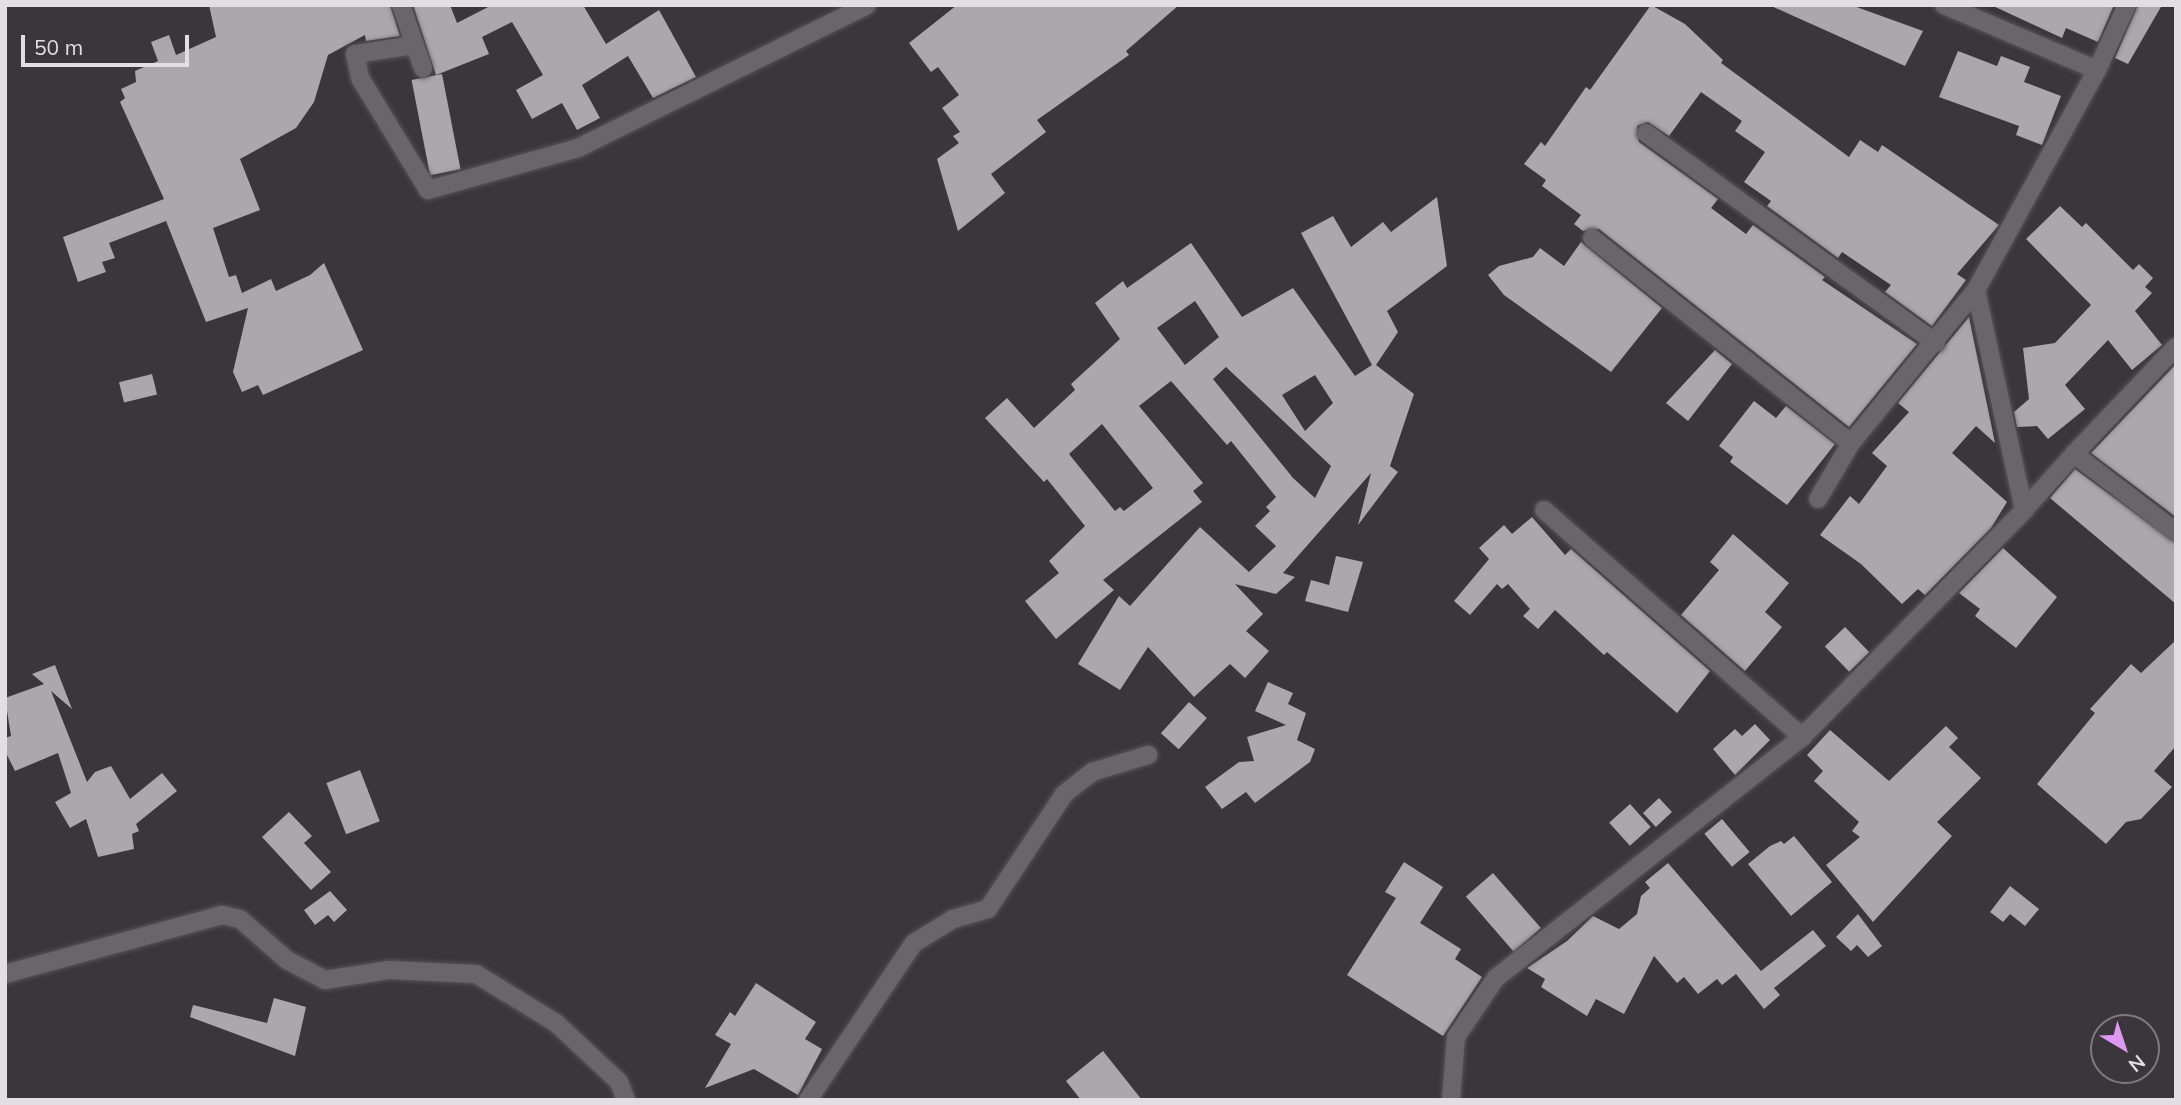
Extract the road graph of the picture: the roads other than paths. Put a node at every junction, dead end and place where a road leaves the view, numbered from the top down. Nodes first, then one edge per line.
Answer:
1 (401, 5) edge
2 (867, 5) edge
3 (1944, 5) edge
4 (2127, 5) edge
5 (414, 45) junction
6 (423, 68) dead end
7 (2097, 70) junction
8 (1646, 133) dead end
9 (1592, 238) dead end
10 (1976, 290) junction
11 (1936, 343) junction
12 (2176, 348) edge
13 (1851, 443) junction
14 (2074, 454) junction
15 (1818, 499) dead end
16 (1544, 510) dead end
17 (2024, 510) junction
18 (2176, 532) edge
19 (1802, 737) junction
20 (1148, 755) dead end
21 (5, 974) edge
22 (626, 1100) edge
23 (808, 1100) edge
24 (1451, 1100) edge

1 - 5 street
2 - 5 street
3 - 7 street
4 - 7 street
5 - 6 street
7 - 10 street
8 - 11 street
9 - 13 street
10 - 11 street
10 - 17 street
11 - 13 street
12 - 14 street
13 - 15 street
14 - 17 street
14 - 18 street
16 - 19 street
17 - 19 street
19 - 24 street
20 - 23 street
21 - 22 street

